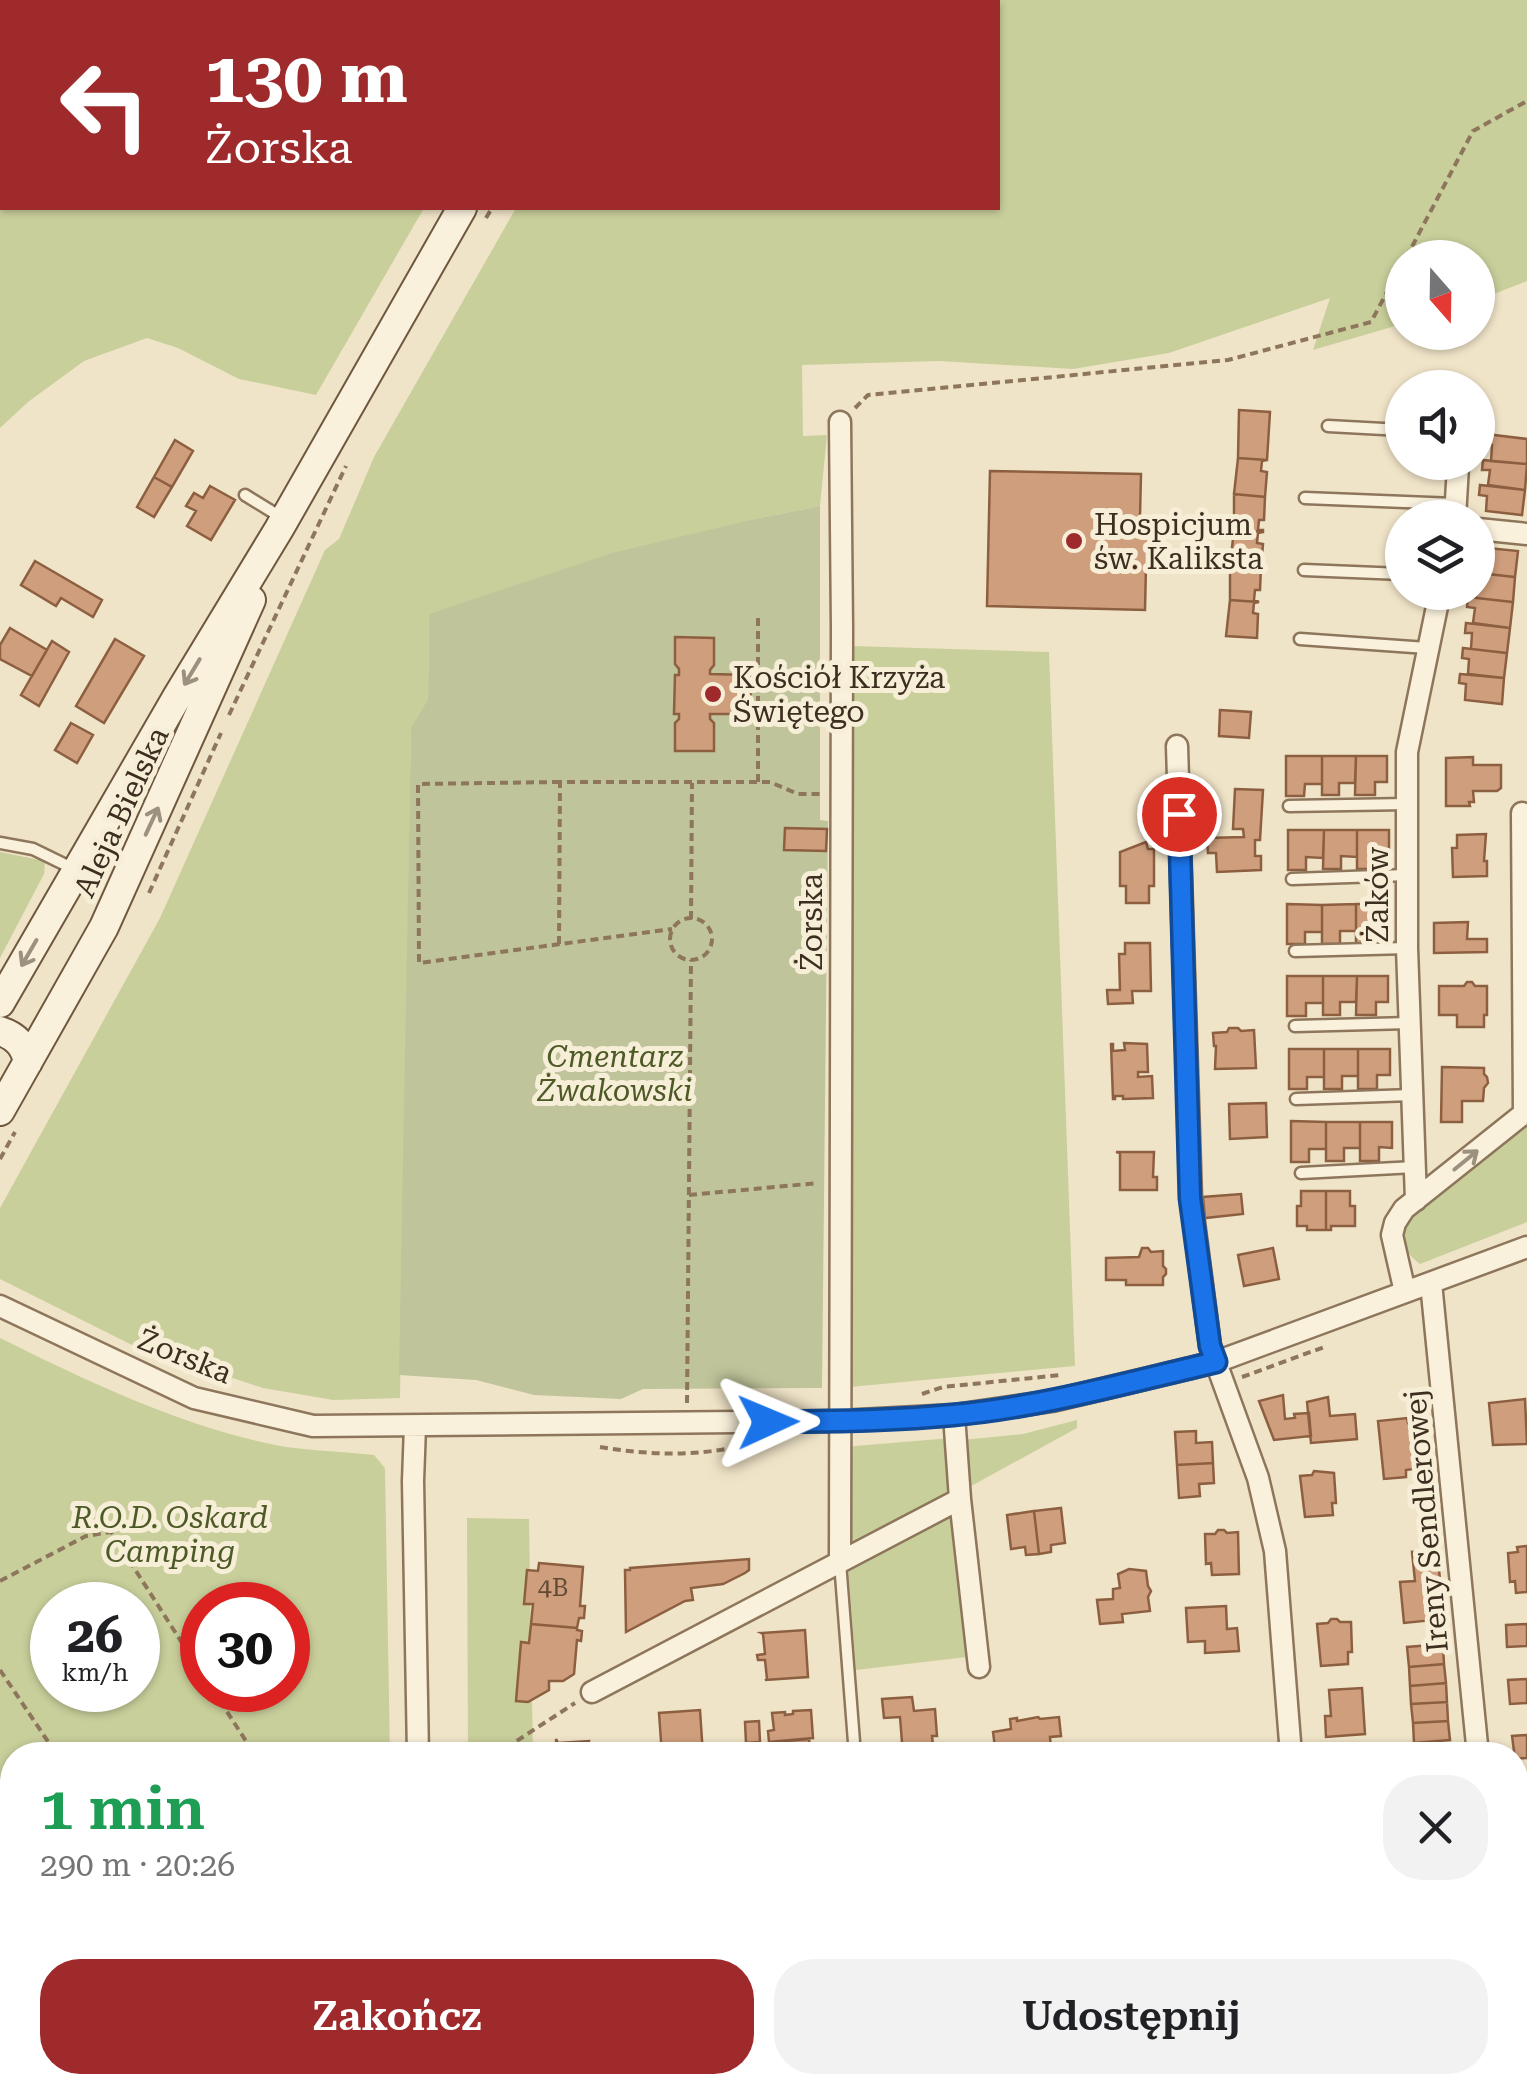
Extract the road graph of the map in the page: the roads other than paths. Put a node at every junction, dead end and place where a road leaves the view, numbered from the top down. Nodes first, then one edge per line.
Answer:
1 (472, 216) edge
2 (840, 422) road end
3 (1328, 426) dead end
4 (1385, 429) edge
5 (245, 495) dead end
6 (1305, 498) dead end
7 (1385, 505) edge
8 (282, 524) junction
9 (1495, 531) edge
10 (1527, 534) edge
11 (1304, 570) dead end
12 (1385, 573) edge
13 (1436, 610) edge
14 (1300, 639) dead end
15 (1427, 648) junction
16 (1177, 746) dead end
17 (1407, 804) junction
18 (1289, 806) dead end
19 (1522, 813) dead end
20 (0, 843) edge
21 (77, 870) junction
22 (1407, 875) junction
23 (1292, 879) dead end
24 (1406, 948) junction
25 (1295, 951) dead end
26 (0, 1003) edge
27 (1410, 1022) junction
28 (1295, 1026) dead end
29 (0, 1031) edge
30 (28, 1062) junction
31 (1412, 1095) junction
32 (1296, 1098) dead end
33 (0, 1111) edge
34 (1525, 1112) edge
35 (1415, 1167) junction
36 (1301, 1173) dead end
37 (1416, 1200) junction
38 (1527, 1247) edge
39 (1431, 1282) junction
40 (1405, 1292) junction
41 (0, 1306) edge
42 (1216, 1362) junction
43 (954, 1415) junction
44 (838, 1422) junction
45 (415, 1426) junction
46 (960, 1499) junction
47 (840, 1562) junction
48 (979, 1667) dead end
49 (592, 1692) road end
50 (418, 1742) edge
51 (854, 1742) edge
52 (1290, 1742) edge
53 (1477, 1742) edge

1 - 8 street, Aleja Bielska
2 - 44 street, Żorska
3 - 4 lane
5 - 8 lane
6 - 7 lane
8 -> 21 street, Aleja Bielska
30 -> 8 street, Aleja Bielska
9 - 10 street
11 - 12 lane
13 - 15 street, Żaków
14 - 15 lane
15 - 17 street, Żaków
16 - 42 street
17 - 18 lane
17 - 22 street, Żaków
19 - 34 street
20 - 21 lane
21 -> 26 street, Aleja Bielska
22 - 23 lane
22 - 24 street, Żaków
24 - 25 lane
24 - 27 street, Żaków
27 - 28 lane
27 - 31 street, Żaków
29 - 30 street
30 - 33 street, Aleja Bielska
31 - 32 lane
31 - 35 street, Żaków
37 -> 34 street
35 - 36 lane
35 - 37 street, Żaków
37 - 40 street
38 - 39 street, Żorska
39 - 40 street, Żorska
39 - 53 street, Ireny Sendlerowej
40 - 42 street, Żorska
41 - 45 street, Żorska
42 - 43 street, Żorska
42 - 52 street
43 - 44 street, Żorska
43 - 46 street
44 - 45 street, Żorska
44 - 47 street, Żorska
45 - 50 street
46 - 47 street
46 - 48 street
47 - 49 street
47 - 51 lane

